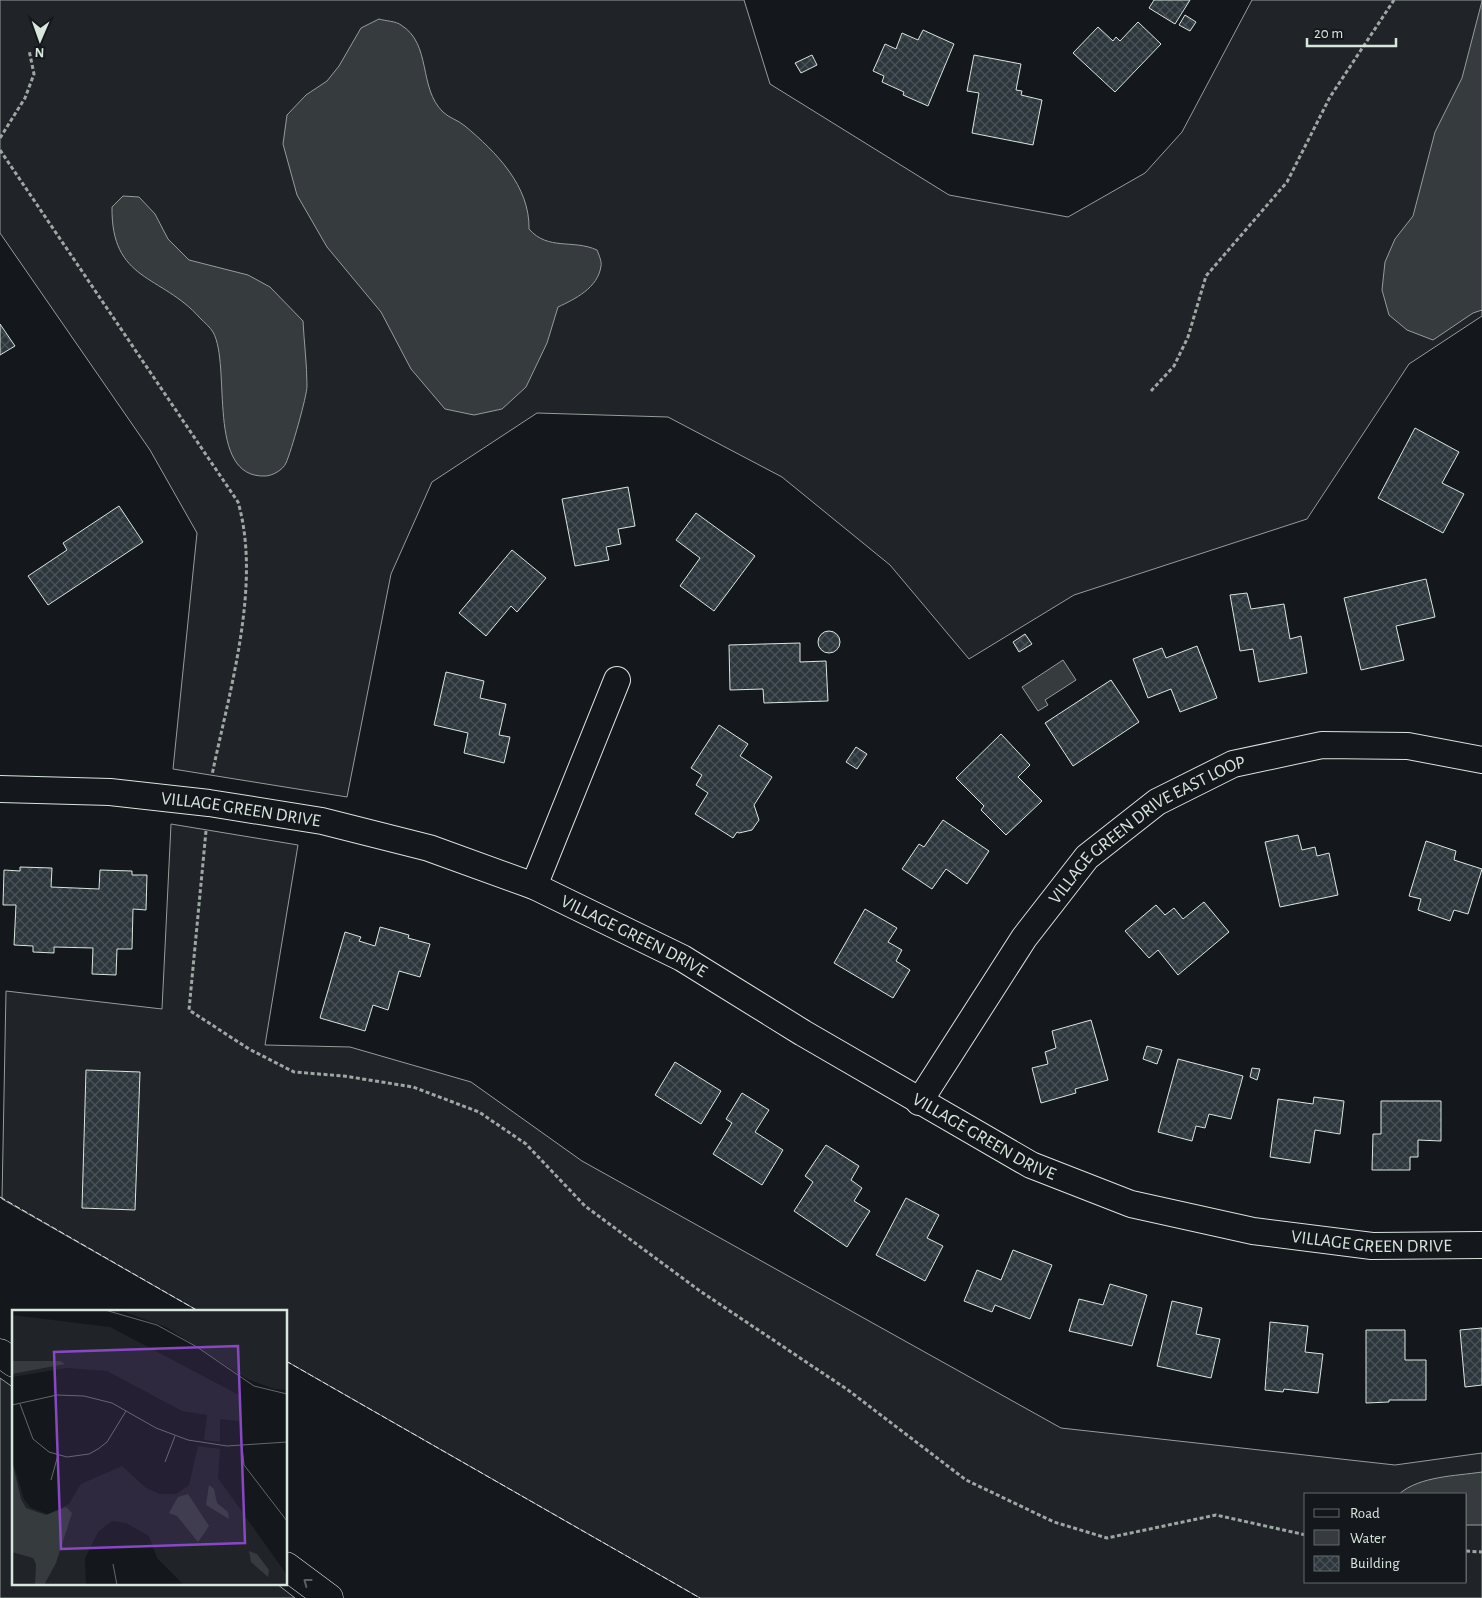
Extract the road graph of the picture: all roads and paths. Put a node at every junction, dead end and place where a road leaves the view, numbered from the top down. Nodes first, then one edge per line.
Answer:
1 (1394, 0) edge
2 (29, 50) dead end
3 (0, 138) edge
4 (0, 150) edge
5 (1151, 391) dead end
6 (617, 680) dead end
7 (1482, 760) edge
8 (0, 789) edge
9 (209, 803) junction
10 (534, 886) junction
11 (920, 1102) junction
12 (1482, 1245) edge
13 (0, 1353) edge
14 (12, 1362) edge
15 (1304, 1535) edge
16 (1467, 1551) edge
17 (1482, 1552) edge
18 (288, 1567) edge
19 (329, 1598) edge

1 - 5 path
2 - 3 path
4 - 9 path
6 - 10 street
7 - 11 street, VILLAGE GREEN DRIVE EAST LOOP
8 - 9 street, VILLAGE GREEN DRIVE
9 - 10 street, VILLAGE GREEN DRIVE
9 - 15 path
10 - 11 street, VILLAGE GREEN DRIVE
11 - 12 street, VILLAGE GREEN DRIVE
13 - 14 highway
16 - 17 path
19 -> 18 highway

